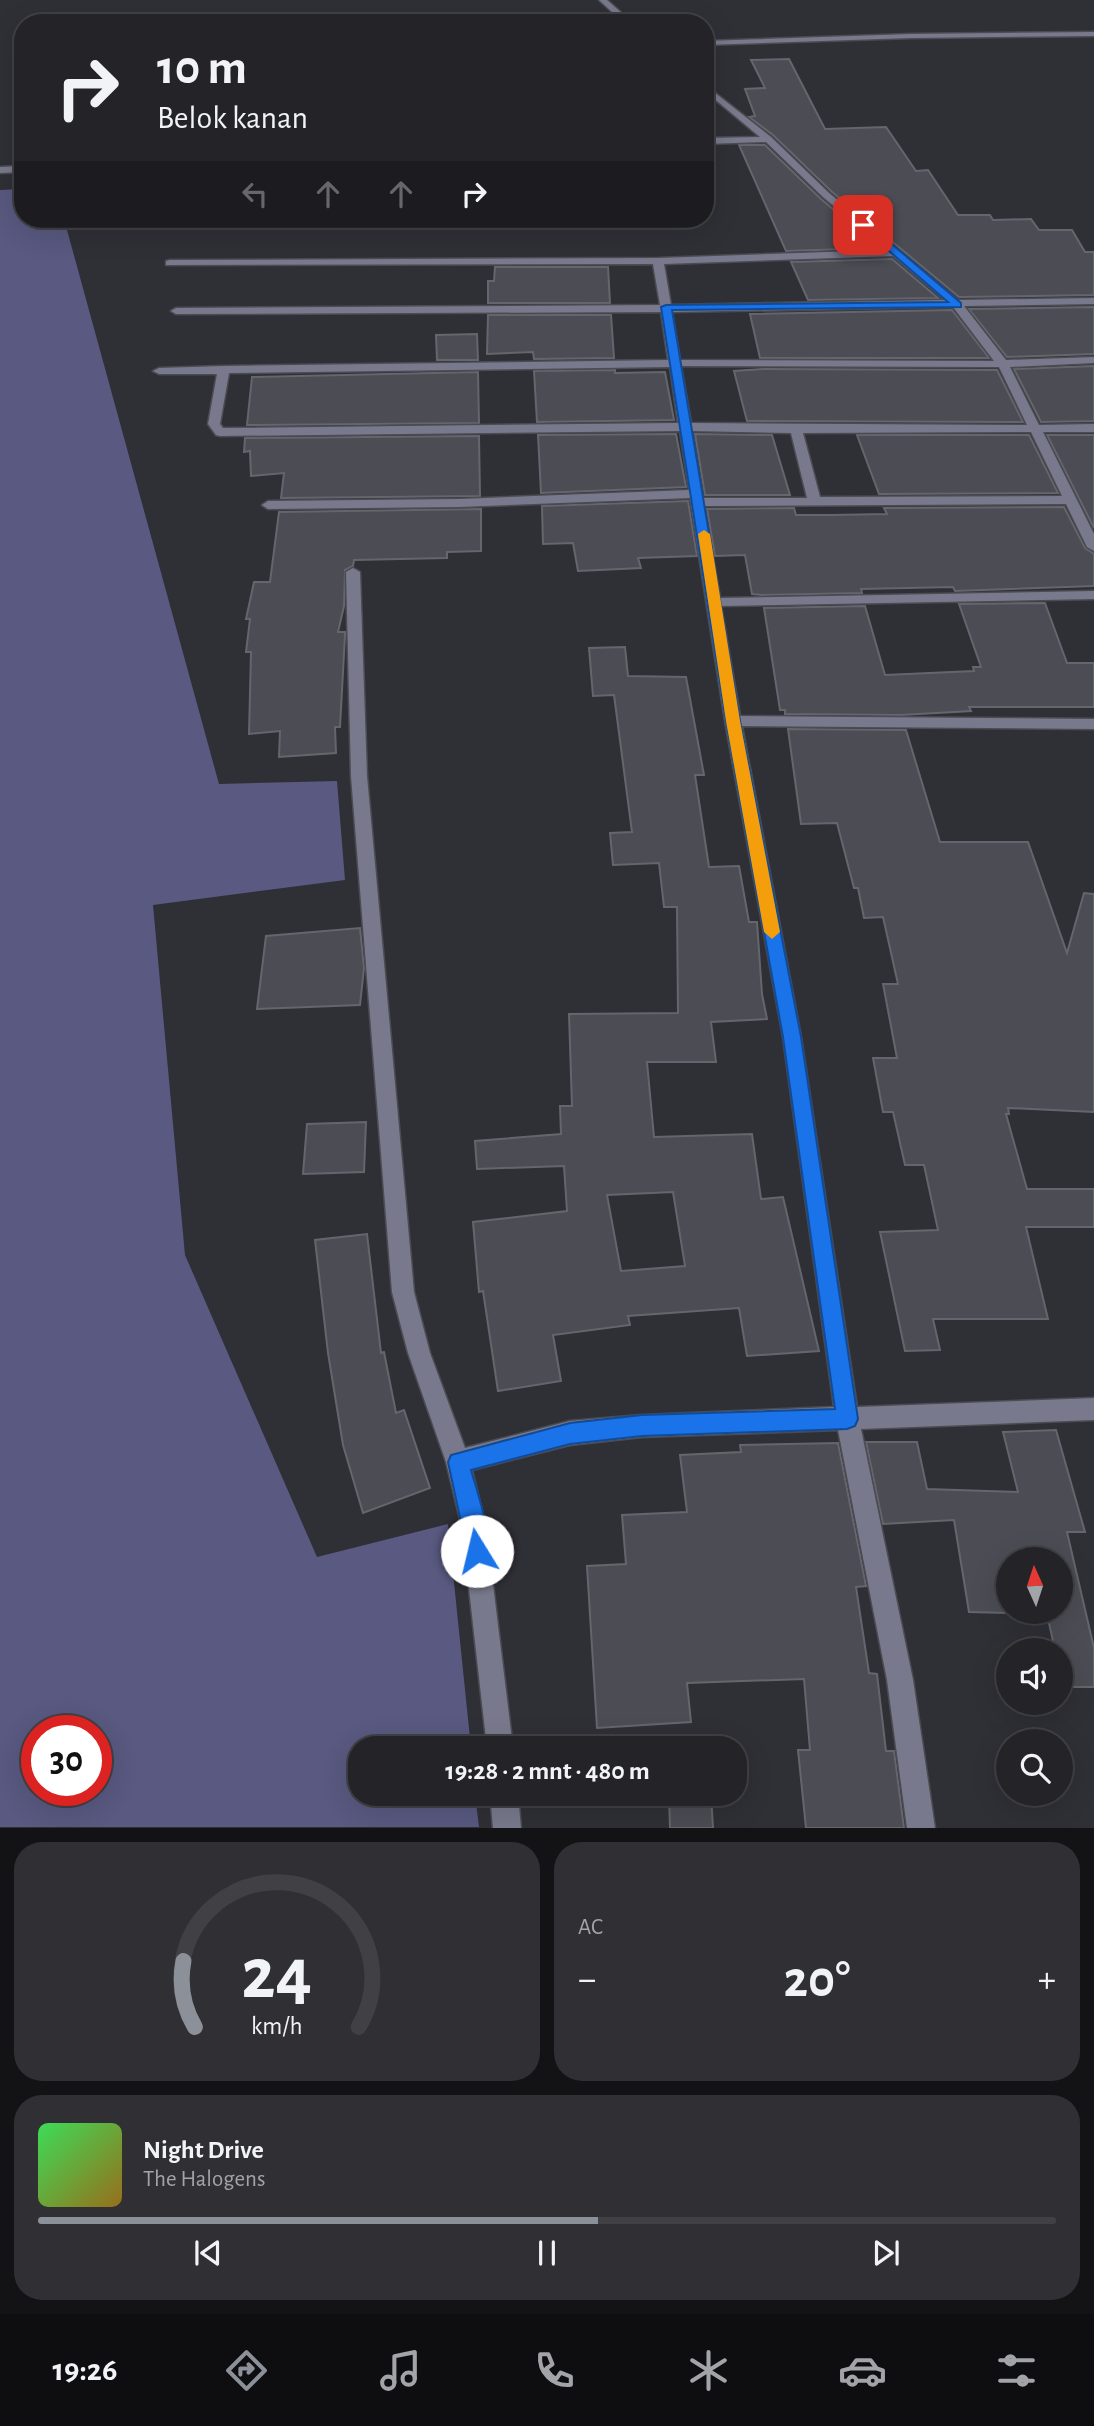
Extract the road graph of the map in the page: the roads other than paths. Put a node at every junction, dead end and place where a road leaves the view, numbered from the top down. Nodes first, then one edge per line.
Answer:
1 (603, 0) edge
2 (619, 14) edge
3 (1094, 34) edge
4 (714, 44) edge
5 (714, 94) edge
6 (768, 139) junction
7 (714, 141) edge
8 (897, 253) junction
9 (658, 261) junction
10 (170, 263) dead end
11 (1094, 301) edge
12 (957, 305) junction
13 (666, 307) junction
14 (176, 311) dead end
15 (1094, 360) edge
16 (676, 363) junction
17 (1003, 364) junction
18 (224, 369) junction
19 (159, 370) dead end
20 (686, 427) junction
21 (1034, 428) junction
22 (1094, 428) edge
23 (796, 429) junction
24 (698, 498) junction
25 (1072, 500) junction
26 (815, 502) junction
27 (268, 505) dead end
28 (1094, 547) edge
29 (353, 572) dead end
30 (1094, 594) edge
31 (714, 602) junction
32 (733, 721) junction
33 (1094, 724) edge
34 (1094, 1409) edge
35 (847, 1419) junction
36 (458, 1462) junction
37 (499, 1736) edge
38 (505, 1806) edge
39 (507, 1828) edge
40 (921, 1828) edge

1 - 2 street
3 - 4 street
5 - 6 street
6 - 7 street
6 - 8 street
8 - 9 street
8 - 12 street
9 - 10 street
9 - 13 street
11 - 12 street
12 - 13 street
12 - 17 street
13 - 14 street
13 - 16 street
15 - 17 street
16 - 17 street
16 - 18 street
16 - 20 street
17 - 21 street
18 - 19 street
18 - 20 street
20 - 23 street
20 - 24 street
21 - 22 street
21 - 23 street
21 - 25 street
23 - 26 street
24 - 26 street
24 - 27 street
24 - 31 street
25 - 26 street
25 - 28 street
29 - 36 street
30 - 31 street
31 - 32 street
32 - 33 street
32 - 35 street
34 - 35 street
35 - 36 street
35 - 40 street
36 - 37 street
38 - 39 street

